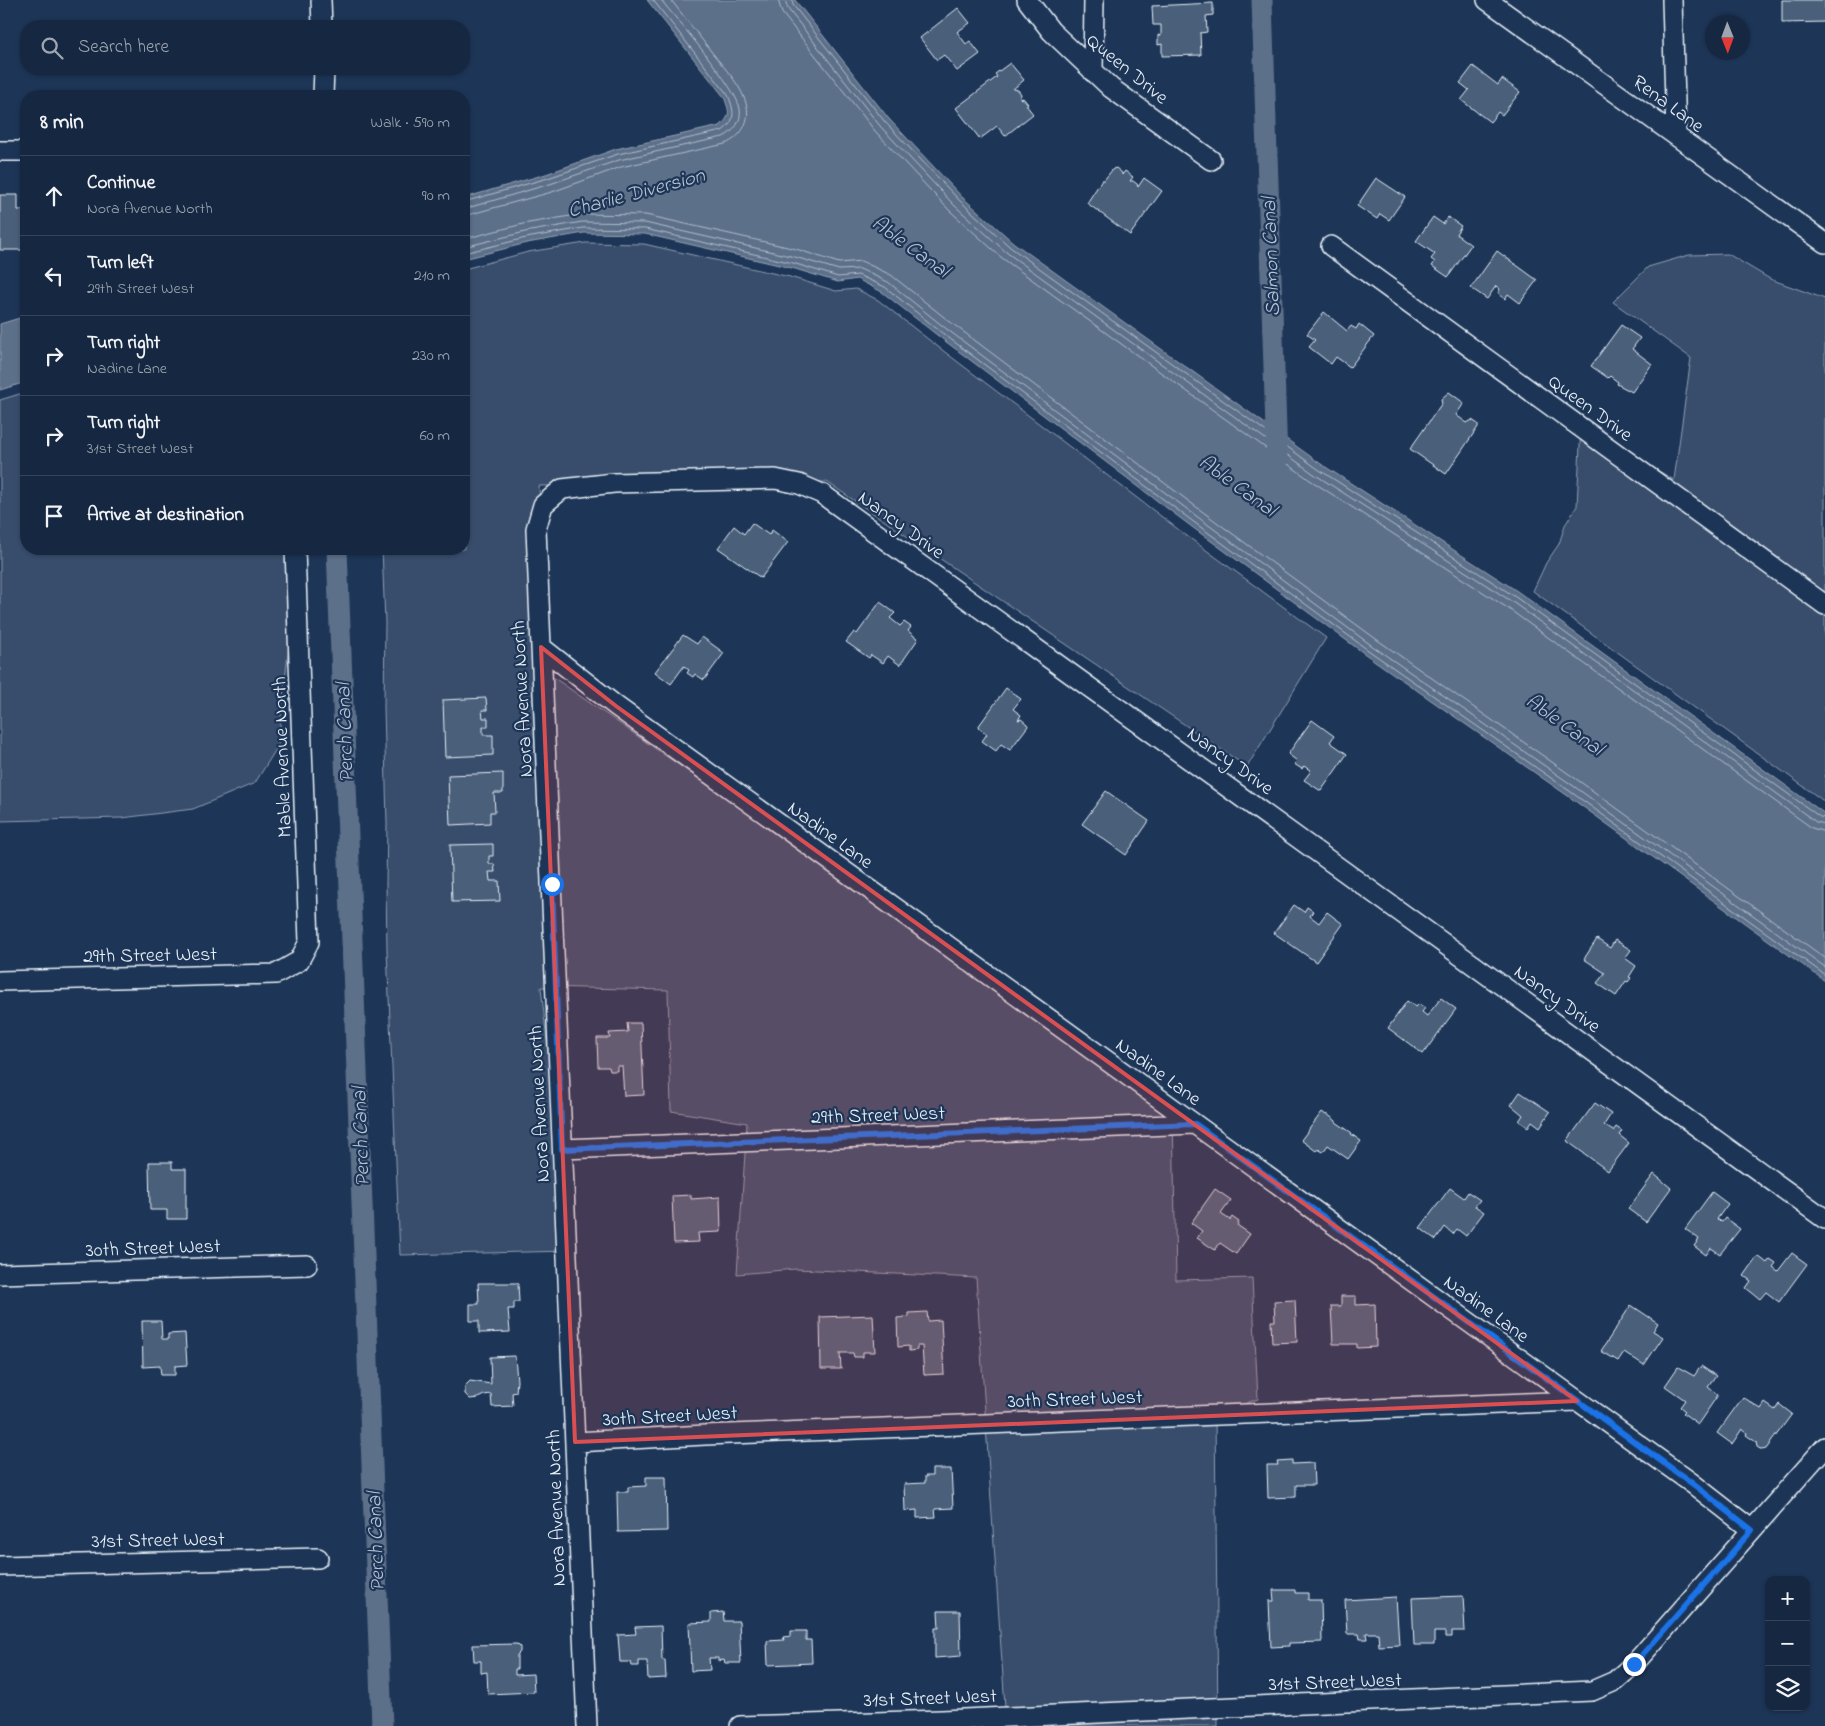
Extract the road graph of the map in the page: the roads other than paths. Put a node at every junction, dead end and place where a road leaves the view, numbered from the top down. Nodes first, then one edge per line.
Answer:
1 (321, 0) edge
2 (1027, 0) edge
3 (1094, 0) edge
4 (1487, 0) edge
5 (1672, 0) edge
6 (322, 20) edge
7 (1093, 72) junction
8 (324, 75) edge
9 (323, 90) edge
10 (1676, 136) junction
11 (0, 151) edge
12 (20, 151) edge
13 (1211, 160) dead end
14 (1825, 243) edge
15 (1331, 246) dead end
16 (562, 489) joint
17 (295, 555) edge
18 (1825, 605) edge
19 (541, 647) junction
20 (298, 961) joint
21 (0, 981) edge
22 (1195, 1124) junction
23 (562, 1149) junction
24 (1825, 1218) edge
25 (307, 1265) dead end
26 (0, 1274) edge
27 (1577, 1401) junction
28 (575, 1442) junction
29 (1825, 1447) edge
30 (1752, 1530) junction
31 (318, 1558) dead end
32 (0, 1566) edge
33 (587, 1726) edge
34 (740, 1726) edge

1 - 6 street
2 - 7 street, Queen Drive
3 - 7 street
4 - 10 street, Rena Lane
5 - 10 street
7 - 13 street, Queen Drive
8 - 9 street
10 - 14 street, Rena Lane
11 - 12 street
15 - 18 street, Queen Drive
16 - 19 street, Nora Avenue North
16 - 24 street, Nancy Drive
17 - 20 street, Mable Avenue North
19 - 22 street, Nadine Lane
19 - 23 street, Nora Avenue North
20 - 21 street, 29th Street West
22 - 23 street, 29th Street West
22 - 27 street, Nadine Lane
23 - 28 street, Nora Avenue North
25 - 26 street, 30th Street West
27 - 28 street, 30th Street West
27 - 30 street, Nadine Lane
28 - 33 street, Nora Avenue North
29 - 30 street, 31st Street West
30 - 34 street, 31st Street West
31 - 32 street, 31st Street West

